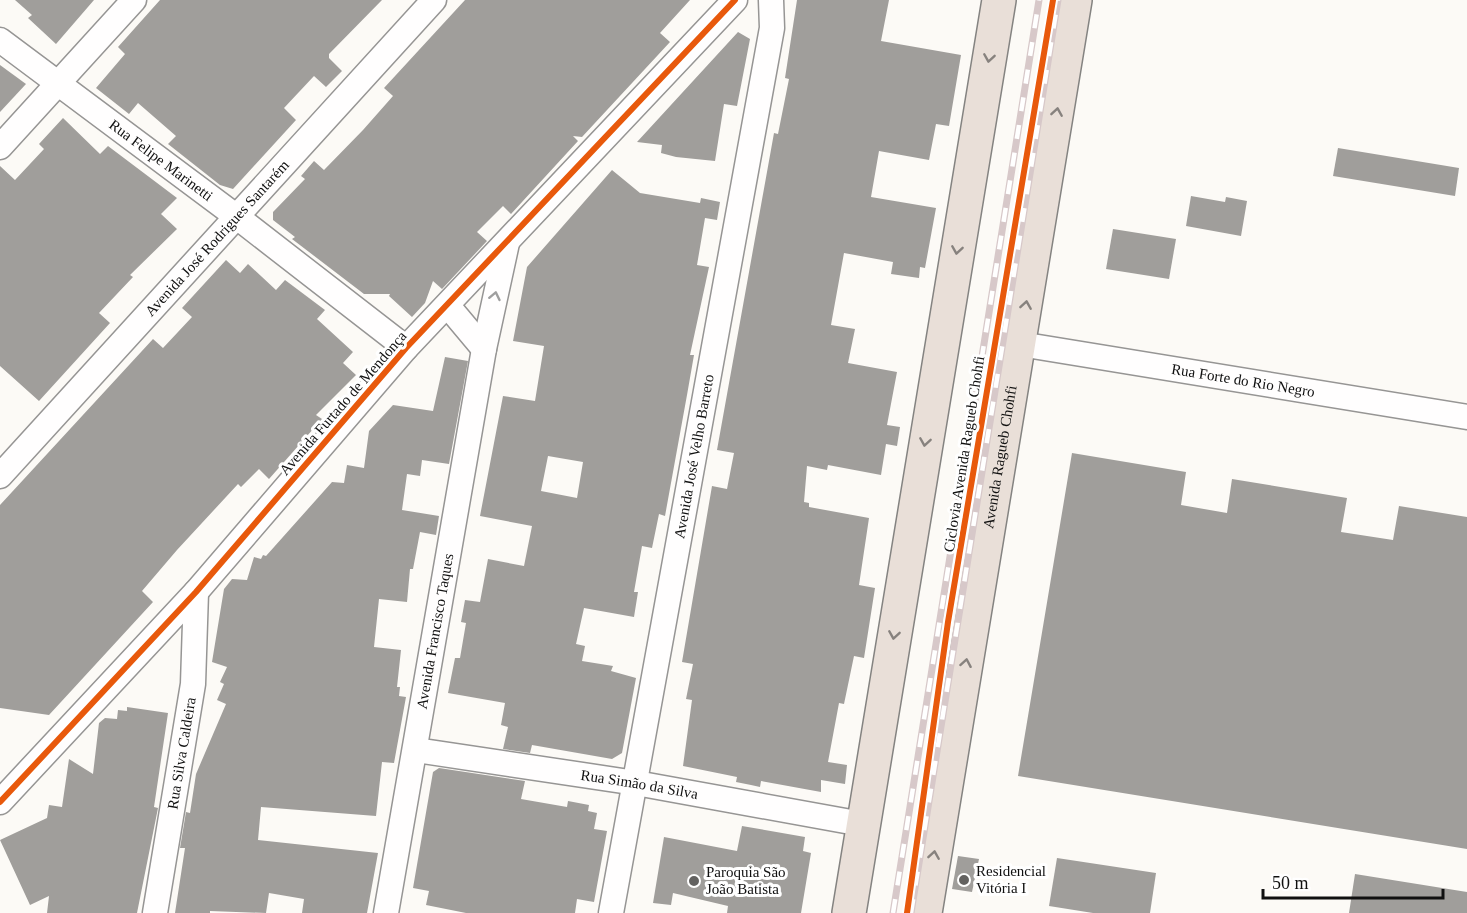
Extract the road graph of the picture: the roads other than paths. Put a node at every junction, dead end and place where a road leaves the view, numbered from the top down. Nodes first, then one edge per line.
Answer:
1 (134, 0) edge
2 (434, 0) edge
3 (735, 0) edge
4 (771, 0) edge
5 (999, 0) edge
6 (1075, 0) edge
7 (0, 40) edge
8 (59, 84) junction
9 (0, 147) edge
10 (237, 217) junction
11 (507, 243) junction
12 (444, 309) junction
13 (1020, 344) junction
14 (406, 348) junction
15 (484, 349) junction
16 (1467, 417) edge
17 (0, 476) edge
18 (196, 592) junction
19 (416, 750) junction
20 (636, 783) junction
21 (0, 802) edge
22 (862, 824) junction
23 (155, 913) edge
24 (386, 913) edge
25 (611, 913) edge
26 (849, 913) edge
27 (925, 913) edge

1 - 8 street
2 - 10 street, Avenida José Rodrigues Santarém
3 - 11 street, Avenida Furtado de Mendonça
4 - 20 street, Avenida José Velho Barreto
5 -> 22 highway
13 -> 6 highway, Avenida Ragueb Chohfi
7 - 8 street, Rua Felipe Marinetti
8 - 9 street
8 - 10 street, Rua Felipe Marinetti
10 - 14 street, Rua Felipe Marinetti
10 - 17 street, Avenida José Rodrigues Santarém
11 - 12 street, Avenida Furtado de Mendonça
15 -> 11 street, Avenida Francisco Taques
12 - 14 street, Avenida Furtado de Mendonça
12 - 15 street
13 - 16 street, Rua Forte do Rio Negro
27 -> 13 highway, Avenida Ragueb Chohfi
14 - 18 street, Avenida Furtado de Mendonça
15 - 19 street, Avenida Francisco Taques
18 - 21 street, Avenida Furtado de Mendonça
18 - 23 street, Rua Silva Caldeira
19 - 20 street, Rua Simão da Silva
19 - 24 street, Avenida Francisco Taques
20 - 22 street, Rua Simão da Silva
20 - 25 street, Avenida José Velho Barreto
22 - 26 highway

